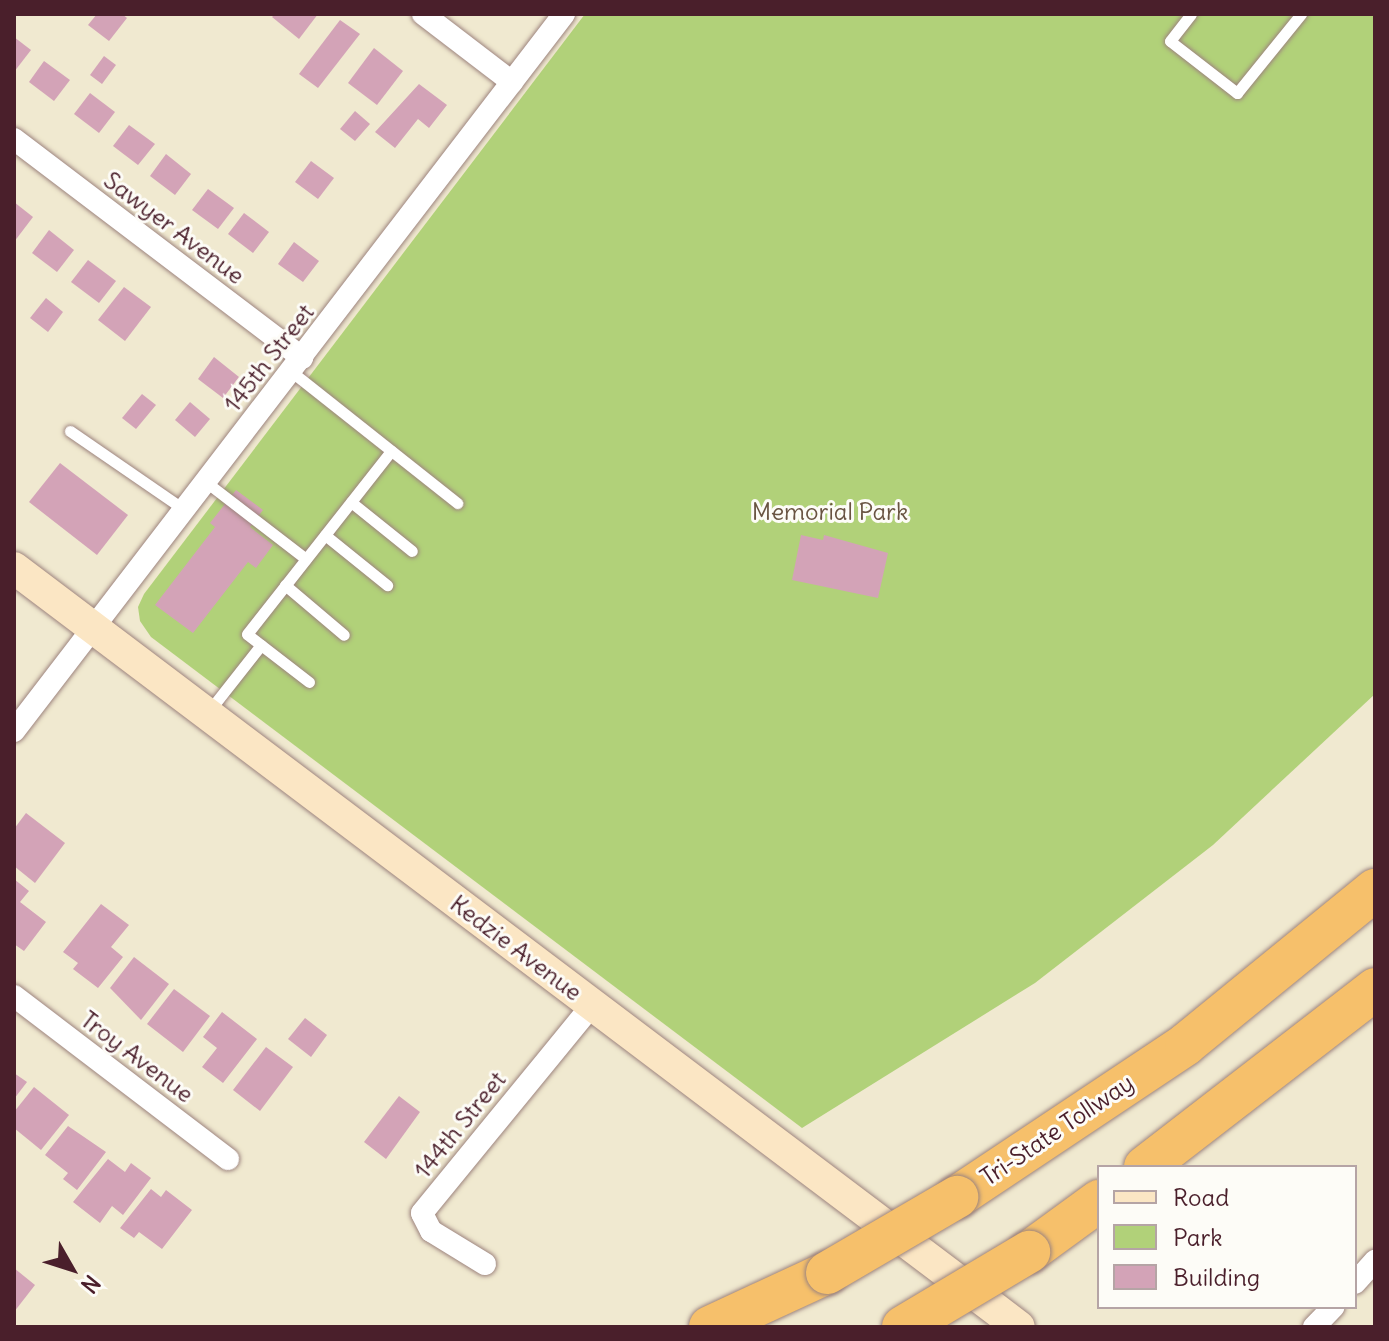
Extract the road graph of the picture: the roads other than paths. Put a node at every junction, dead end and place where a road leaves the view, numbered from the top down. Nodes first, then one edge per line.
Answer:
1 (423, 14) edge
2 (564, 14) edge
3 (1191, 14) edge
4 (1301, 14) edge
5 (512, 82) junction
6 (14, 139) edge
7 (297, 365) junction
8 (70, 431) dead end
9 (391, 451) junction
10 (206, 482) junction
11 (351, 502) junction
12 (457, 503) dead end
13 (185, 510) junction
14 (325, 535) junction
15 (412, 551) dead end
16 (306, 559) junction
17 (14, 568) edge
18 (285, 585) junction
19 (387, 585) dead end
20 (93, 628) junction
21 (344, 635) dead end
22 (261, 645) junction
23 (309, 682) dead end
24 (207, 714) junction
25 (14, 731) edge
26 (1375, 890) edge
27 (1375, 989) edge
28 (14, 996) edge
29 (592, 1005) junction
30 (228, 1159) dead end
31 (1148, 1165) edge
32 (1097, 1202) edge
33 (1375, 1261) edge
34 (485, 1264) dead end
35 (1357, 1281) edge
36 (1331, 1309) edge
37 (710, 1327) edge
38 (903, 1327) edge
39 (1019, 1327) edge
40 (1314, 1327) edge

1 - 5 street
2 - 5 street, 145th Street
3 - 4 lane
5 - 7 street, 145th Street
6 - 7 street, Sawyer Avenue
7 - 9 lane
7 - 10 street, 145th Street
8 - 13 lane
9 - 11 lane
9 - 12 lane
10 - 13 street, 145th Street
10 - 16 lane
11 - 14 lane
11 - 15 lane
13 - 20 street, 145th Street
14 - 16 lane
14 - 19 lane
16 - 18 lane
17 - 20 main road, Kedzie Avenue
18 - 21 lane
18 - 22 lane
20 - 24 main road, Kedzie Avenue
20 - 25 street, 145th Street
22 - 23 lane
22 - 24 lane
24 - 29 main road, Kedzie Avenue
26 - 37 highway, Tri-State Tollway, bridge
27 - 31 highway
28 - 30 street, Troy Avenue
29 - 34 street, 144th Street
29 - 39 main road, Kedzie Avenue
32 - 38 highway, bridge
33 - 35 street
36 - 40 street

